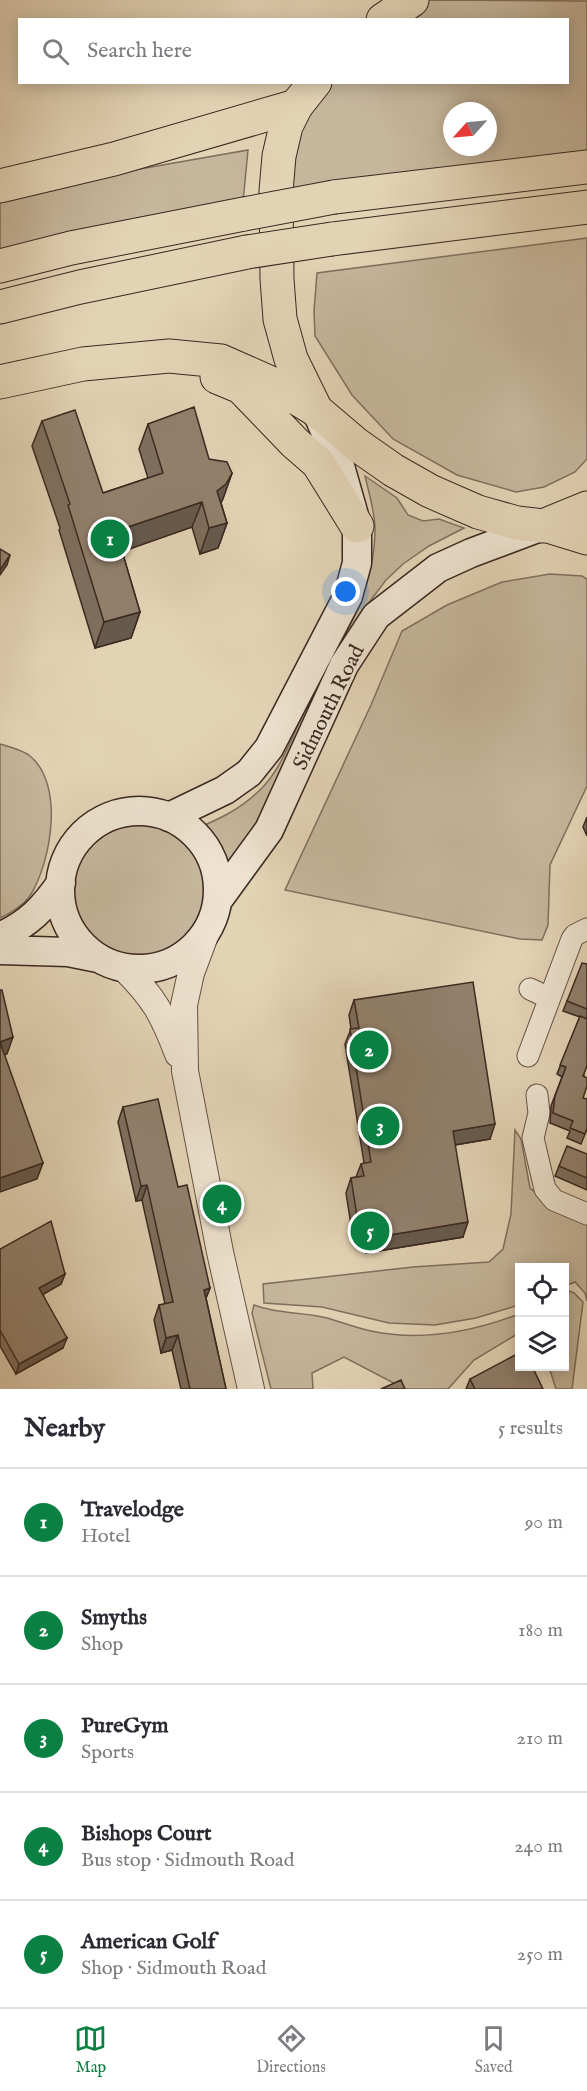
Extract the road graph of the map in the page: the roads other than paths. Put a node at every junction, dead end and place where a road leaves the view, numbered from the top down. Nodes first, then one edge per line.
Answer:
1 (381, 0) edge
2 (412, 0) edge
3 (369, 18) edge
4 (386, 18) edge
5 (306, 94) edge
6 (587, 167) edge
7 (0, 186) edge
8 (587, 207) edge
9 (0, 266) edge
10 (0, 307) edge
11 (162, 357) junction
12 (0, 382) edge
13 (316, 410) junction
14 (587, 508) edge
15 (357, 526) junction
16 (545, 526) junction
17 (587, 538) edge
18 (169, 817) junction
19 (61, 883) junction
20 (218, 900) junction
21 (587, 929) edge
22 (206, 933) junction
23 (0, 937) edge
24 (0, 950) edge
25 (111, 963) junction
26 (528, 1056) dead end
27 (185, 1071) junction
28 (537, 1095) dead end
29 (575, 1216) edge
30 (251, 1389) edge

1 - 3 main road
2 - 4 main road
5 - 7 main road
5 - 13 main road
6 - 9 main road, bridge
8 - 10 main road, bridge
11 - 12 main road
11 - 13 main road
11 - 15 main road
13 - 15 main road, Sidmouth Road
13 - 16 main road
14 - 16 main road
15 - 18 main road, Sidmouth Road
16 - 17 main road
16 - 20 main road, Sidmouth Road
18 - 19 main road
18 - 20 main road
19 - 23 main road
19 - 25 main road
20 - 22 main road
21 - 26 street
22 - 25 main road
22 - 27 street
24 - 25 main road
25 - 27 street
27 - 30 street
28 - 29 street

